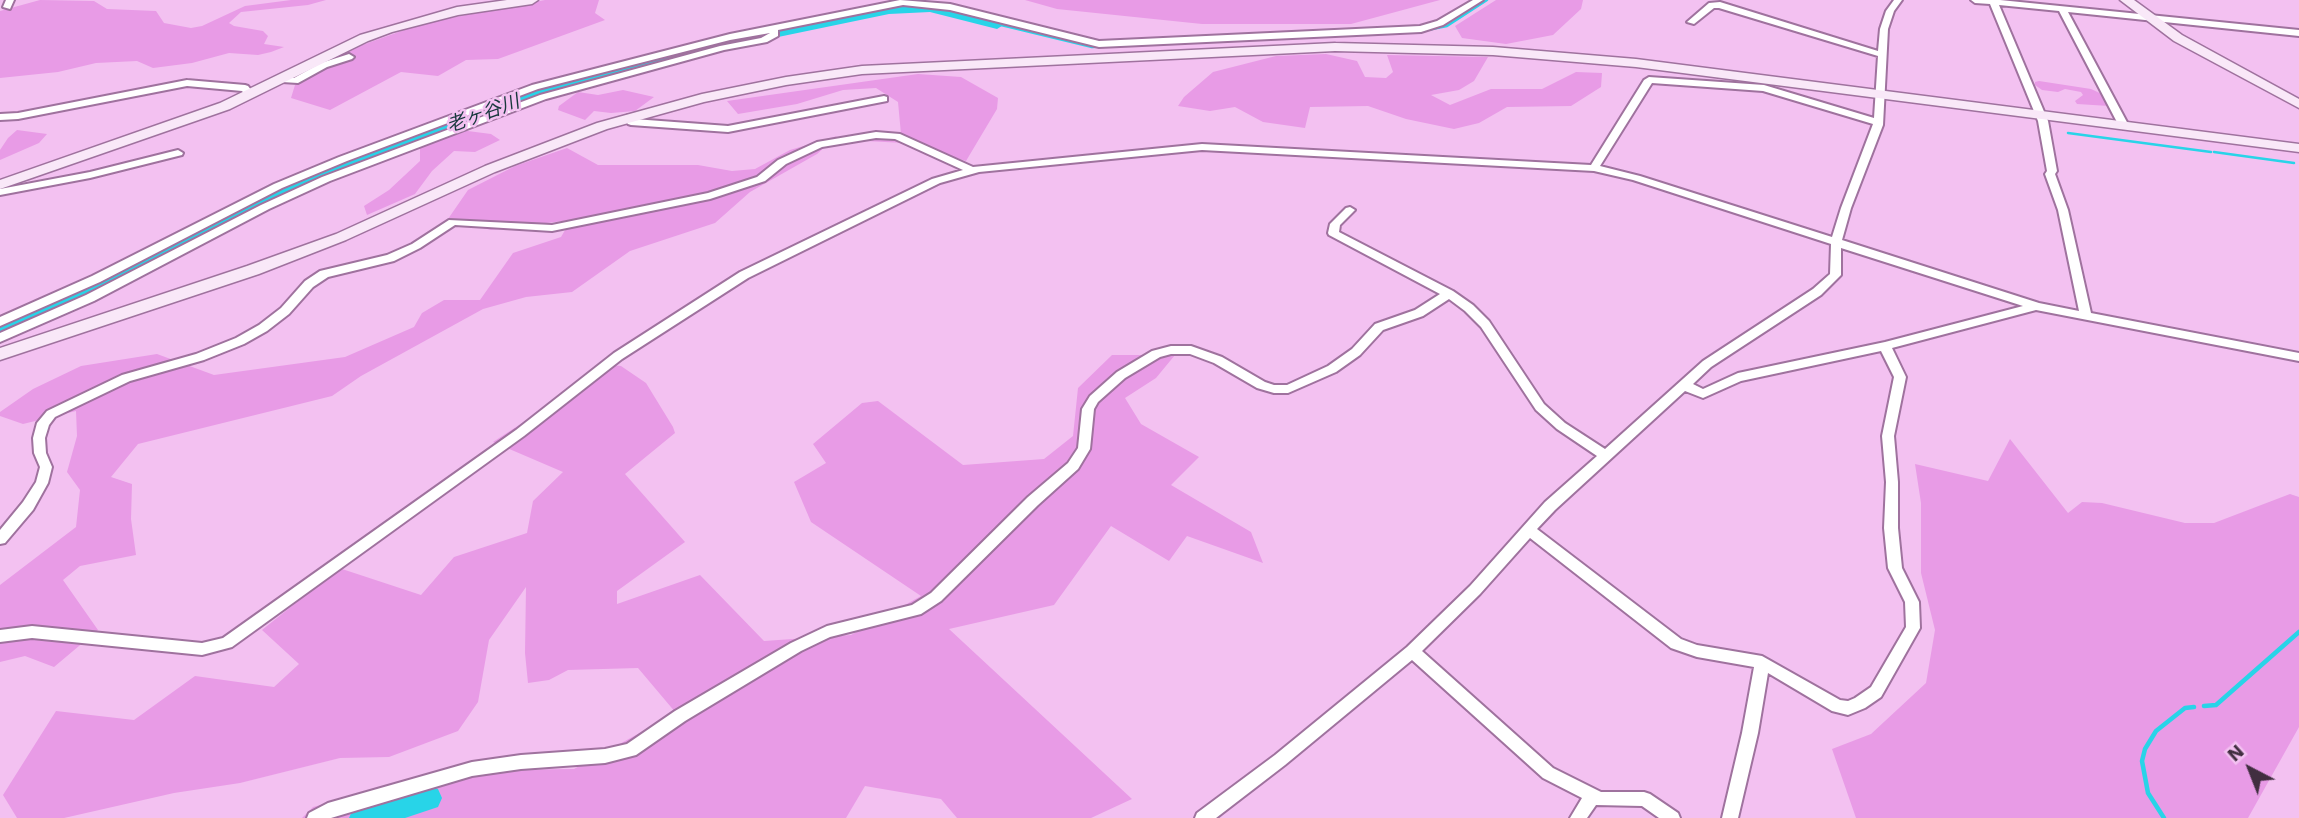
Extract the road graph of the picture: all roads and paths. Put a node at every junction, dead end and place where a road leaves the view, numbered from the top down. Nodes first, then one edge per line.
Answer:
1 (532, 0) edge
2 (1479, 0) edge
3 (1898, 0) edge
4 (1975, 0) edge
5 (2126, 0) edge
6 (907, 2) edge
7 (1993, 2) junction
8 (2063, 10) junction
9 (2149, 17) junction
10 (1008, 22) junction
11 (1691, 22) dead end
12 (999, 29) dead end
13 (773, 33) junction
14 (2299, 33) edge
15 (1190, 45) junction
16 (1883, 55) junction
17 (349, 57) dead end
18 (282, 79) junction
19 (250, 94) junction
20 (1880, 94) junction
21 (543, 97) junction
22 (884, 99) dead end
23 (2299, 104) edge
24 (552, 110) dead end
25 (2041, 115) junction
26 (0, 117) edge
27 (628, 118) junction
28 (1878, 122) junction
29 (2124, 126) junction
30 (2299, 148) edge
31 (178, 153) dead end
32 (1594, 168) junction
33 (971, 170) junction
34 (0, 185) edge
35 (0, 192) edge
36 (1350, 210) dead end
37 (1836, 241) junction
38 (96, 279) junction
39 (108, 289) junction
40 (1449, 294) junction
41 (2038, 307) junction
42 (2086, 316) junction
43 (0, 322) edge
44 (0, 338) edge
45 (1885, 346) junction
46 (0, 354) edge
47 (2299, 357) edge
48 (1684, 385) junction
49 (1606, 456) junction
50 (1529, 530) junction
51 (0, 539) edge
52 (0, 636) edge
53 (1412, 651) junction
54 (1762, 662) junction
55 (1593, 796) junction
56 (315, 818) edge
57 (1203, 818) edge
58 (1578, 818) edge
59 (1672, 818) edge
60 (1730, 818) edge

1 - 18 street
2 - 15 street
3 - 16 street
4 - 7 street
5 - 9 street
6 - 10 street
6 - 13 street
7 - 8 street
7 - 25 street
8 - 9 street
8 - 29 street
9 - 14 street
9 - 23 street
10 - 12 street
10 - 15 street
11 - 16 street
13 - 21 street
13 - 38 street
15 - 20 street
15 - 27 street
16 - 20 street
17 - 18 street
18 - 19 street
19 - 26 street
19 - 34 street
20 - 25 street
20 - 28 street
21 - 24 street
21 - 39 street
22 - 27 street
25 - 29 street
25 - 42 street
27 - 46 street
28 - 32 street
28 - 37 street
29 - 30 street
31 - 35 street
32 - 33 street
32 - 37 street
33 - 51 street
33 - 52 street
36 - 40 street
37 - 41 street
37 - 48 street
38 - 39 street
38 - 43 street
39 - 44 street
40 - 49 street
40 - 56 street
41 - 42 street
41 - 45 street
42 - 47 street
45 - 48 street
45 - 54 street
48 - 49 street
49 - 50 street
50 - 53 street
50 - 54 street
53 - 55 street
53 - 57 street
54 - 60 street
55 - 58 street
55 - 59 street

